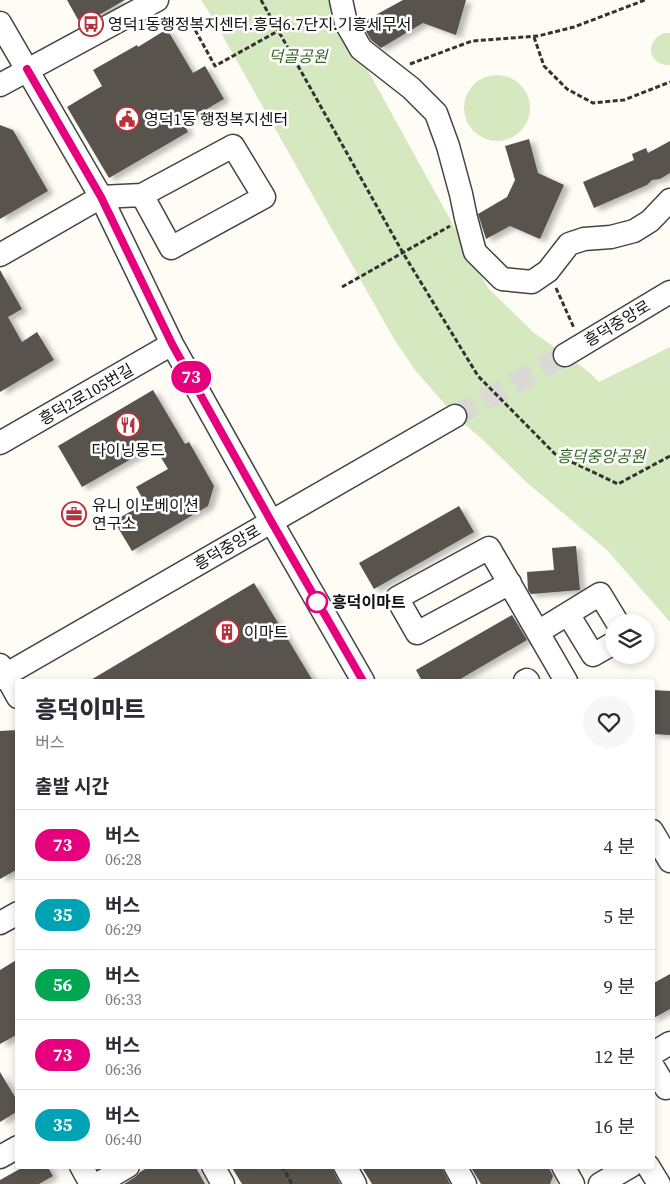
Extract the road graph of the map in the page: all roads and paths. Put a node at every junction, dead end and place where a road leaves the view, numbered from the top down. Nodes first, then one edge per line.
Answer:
1 (157, 0) edge
2 (261, 0) edge
3 (341, 0) edge
4 (645, 0) edge
5 (188, 17) dead end
6 (0, 22) edge
7 (278, 31) junction
8 (534, 36) junction
9 (27, 69) junction
10 (390, 72) junction
11 (670, 82) edge
12 (0, 84) edge
13 (142, 195) junction
14 (101, 197) junction
15 (670, 200) edge
16 (466, 218) junction
17 (403, 253) junction
18 (0, 255) edge
19 (548, 271) junction
20 (342, 287) dead end
21 (670, 292) edge
22 (172, 344) junction
23 (573, 350) joint
24 (455, 416) tunnel mouth
25 (0, 444) edge
26 (670, 456) edge
27 (271, 521) junction
28 (510, 583) junction
29 (568, 614) junction
30 (612, 614) edge
31 (538, 632) junction
32 (605, 648) edge
33 (2, 673) edge
34 (362, 679) edge
35 (565, 679) edge
36 (15, 692) edge
37 (655, 836) edge
38 (670, 861) edge
39 (15, 915) edge
40 (0, 923) edge
41 (670, 1043) edge
42 (655, 1052) edge
43 (655, 1070) edge
44 (670, 1086) edge
45 (15, 1149) edge
46 (0, 1157) edge
47 (83, 1169) edge
48 (123, 1169) edge
49 (215, 1169) edge
50 (284, 1169) edge
51 (347, 1169) edge
52 (457, 1169) edge
53 (565, 1169) edge
54 (626, 1169) edge
55 (650, 1169) edge
56 (91, 1184) edge
57 (98, 1184) edge
58 (223, 1184) edge
59 (292, 1184) edge
60 (355, 1184) edge
61 (465, 1184) edge
62 (573, 1184) edge
63 (600, 1184) edge
64 (659, 1184) edge

1 - 9 street
2 - 7 path
3 - 10 street
4 - 8 path
5 - 7 path
6 - 9 street
7 - 17 path
8 - 10 path
8 - 11 path
9 - 12 street
9 - 14 street
10 - 16 street
13 - 13 street
13 - 14 street
14 - 18 street
14 - 22 street
15 - 19 street
16 - 17 path
16 - 19 street
17 - 20 path
17 - 26 path
19 - 23 path
21 - 23 street, 흥덕중앙로
22 - 25 street, 흥덕2로105번길
22 - 27 street
24 - 27 street, 흥덕중앙로
27 - 33 street, 흥덕중앙로
27 - 34 street
28 - 28 street
28 - 31 street
29 - 30 street
29 - 31 street
29 - 32 street
31 - 35 street
33 - 36 street
37 - 38 street
39 - 40 street
41 - 42 street
43 - 44 street
45 - 46 street
47 - 56 street
48 - 57 street
49 - 58 street
50 - 59 path
51 - 60 street
52 - 61 street
53 - 62 street
54 - 63 street
55 - 64 street

